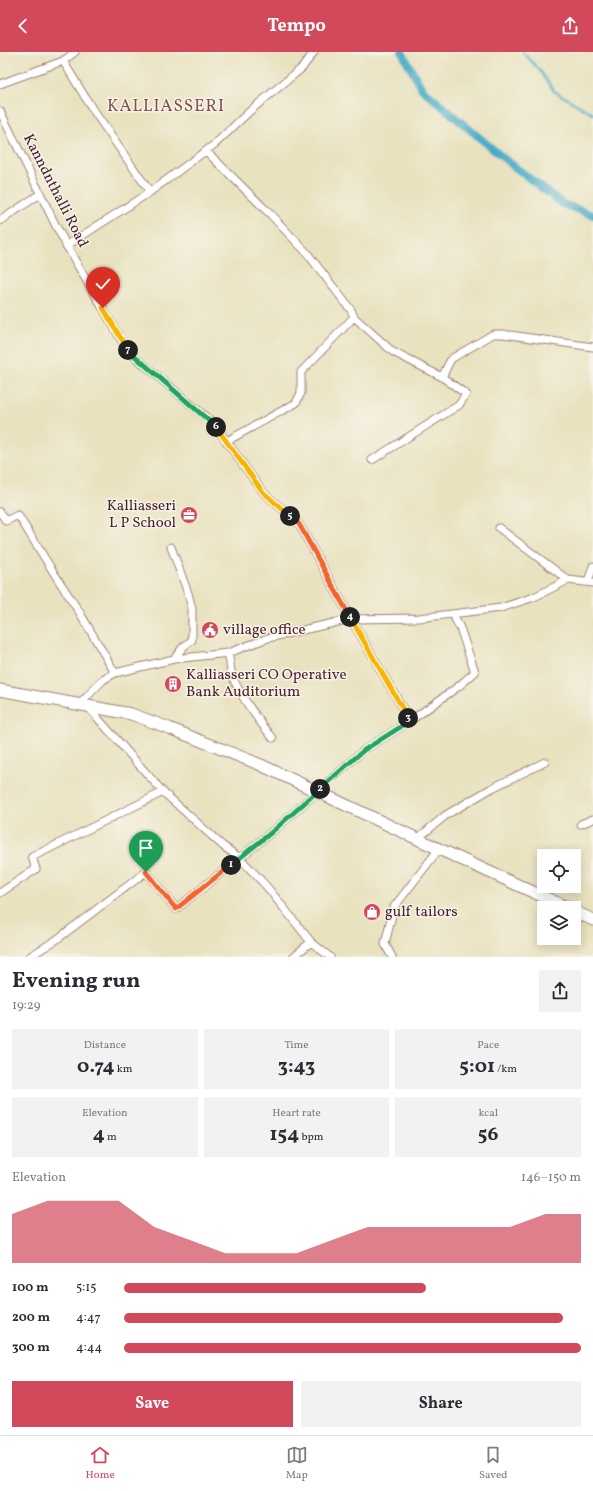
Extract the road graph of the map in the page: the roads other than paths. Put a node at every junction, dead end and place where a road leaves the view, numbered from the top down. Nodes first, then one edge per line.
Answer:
1 (75, 52) edge
2 (314, 52) edge
3 (64, 61) junction
4 (0, 84) edge
5 (0, 110) edge
6 (206, 151) junction
7 (150, 192) junction
8 (40, 194) junction
9 (0, 221) edge
10 (66, 246) junction
11 (354, 317) junction
12 (593, 347) edge
13 (442, 377) junction
14 (227, 441) junction
15 (372, 460) dead end
16 (0, 512) edge
17 (499, 528) dead end
18 (171, 547) dead end
19 (593, 566) edge
20 (568, 580) junction
21 (590, 582) edge
22 (453, 614) junction
23 (351, 619) junction
24 (228, 653) junction
25 (174, 659) junction
26 (115, 673) junction
27 (0, 690) edge
28 (83, 705) junction
29 (410, 721) junction
30 (273, 738) dead end
31 (545, 762) dead end
32 (164, 792) junction
33 (316, 792) junction
34 (593, 819) edge
35 (581, 824) dead end
36 (417, 839) junction
37 (439, 849) junction
38 (240, 858) junction
39 (0, 893) edge
40 (553, 901) edge
41 (581, 914) edge
42 (593, 920) edge
43 (311, 942) junction
44 (29, 957) edge
45 (293, 957) edge
46 (330, 957) edge
47 (392, 957) edge

1 - 3 street
2 - 6 street
3 - 4 street
3 - 7 street
5 - 8 street, Kanndnthalli Road
6 - 7 street
6 - 11 street
7 - 10 street
8 - 9 street
8 - 10 street, Kanndnthalli Road
10 - 14 street, Kanndnthalli Road
11 - 13 street
11 - 14 street
12 - 13 street
13 - 15 street
14 - 23 street, Kanndnthalli Road
16 - 26 street
17 - 20 street
18 - 25 street
19 - 21 street
20 - 21 street
20 - 22 street
22 - 23 street
22 - 29 street
23 - 24 street
23 - 29 street, Kanndnthalli Road
24 - 25 street
24 - 30 street
25 - 26 street
26 - 28 street
27 - 28 highway
28 - 32 street
28 - 33 highway
29 - 33 street
31 - 36 street
32 - 38 street
32 - 39 street
33 - 36 highway
33 - 38 street
34 - 35 street
36 - 37 highway
37 - 40 highway
37 - 47 street
38 - 43 street
38 - 44 street
41 - 42 highway
43 - 45 street
43 - 46 street

